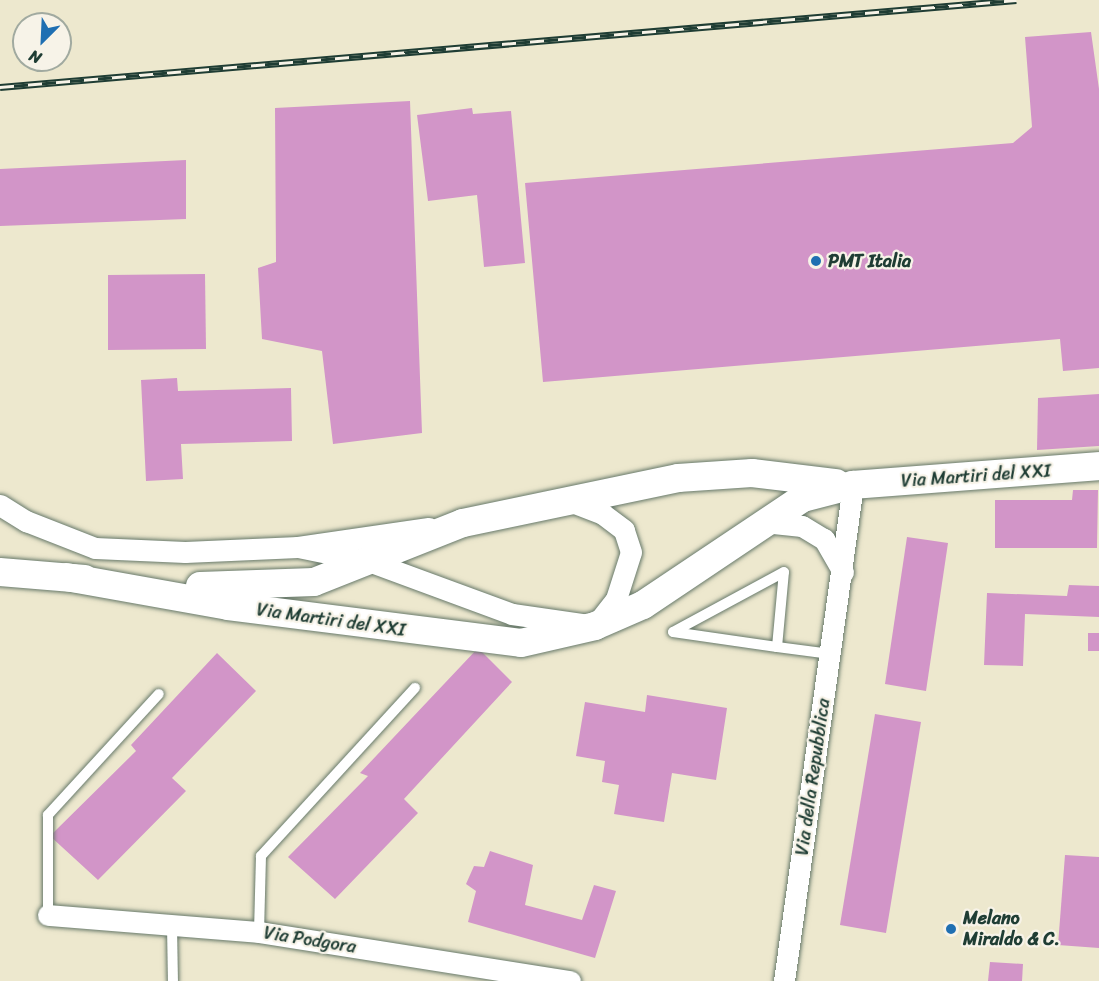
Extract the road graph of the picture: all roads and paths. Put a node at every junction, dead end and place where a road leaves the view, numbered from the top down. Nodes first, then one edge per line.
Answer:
1 (1099, 466) edge
2 (853, 485) junction
3 (571, 502) junction
4 (0, 504) edge
5 (764, 522) junction
6 (463, 523) junction
7 (298, 547) junction
8 (371, 562) junction
9 (843, 572) junction
10 (0, 573) edge
11 (66, 577) junction
12 (595, 626) junction
13 (777, 647) junction
14 (831, 654) junction
15 (415, 688) dead end
16 (159, 694) dead end
17 (48, 915) joint
18 (172, 926) junction
19 (258, 932) junction
20 (173, 981) edge
21 (570, 981) edge
22 (784, 981) edge

1 - 2 street, Via Martiri del XXI
2 - 3 street, Via Martiri del XXI
2 - 5 street, Via Martiri del XXI
2 - 9 street, Via della Repubblica
3 - 6 street, Via Martiri del XXI
3 - 12 street
4 - 7 street
5 - 9 street
5 - 12 street, Via Martiri del XXI
6 - 7 street, Via Martiri del XXI
6 - 8 street, Via Martiri del XXI
7 - 8 street
8 - 11 street, Via Martiri del XXI
8 - 12 street
9 - 14 street, Via della Repubblica
10 - 11 street, Via Martiri del XXI
11 - 12 street, Via Martiri del XXI
13 - 13 lane
13 - 14 lane
14 - 22 street, Via della Repubblica
15 - 19 lane
16 - 17 lane
17 - 18 street, Via Podgora
18 - 19 street, Via Podgora
18 - 20 lane
19 - 21 street, Via Podgora

